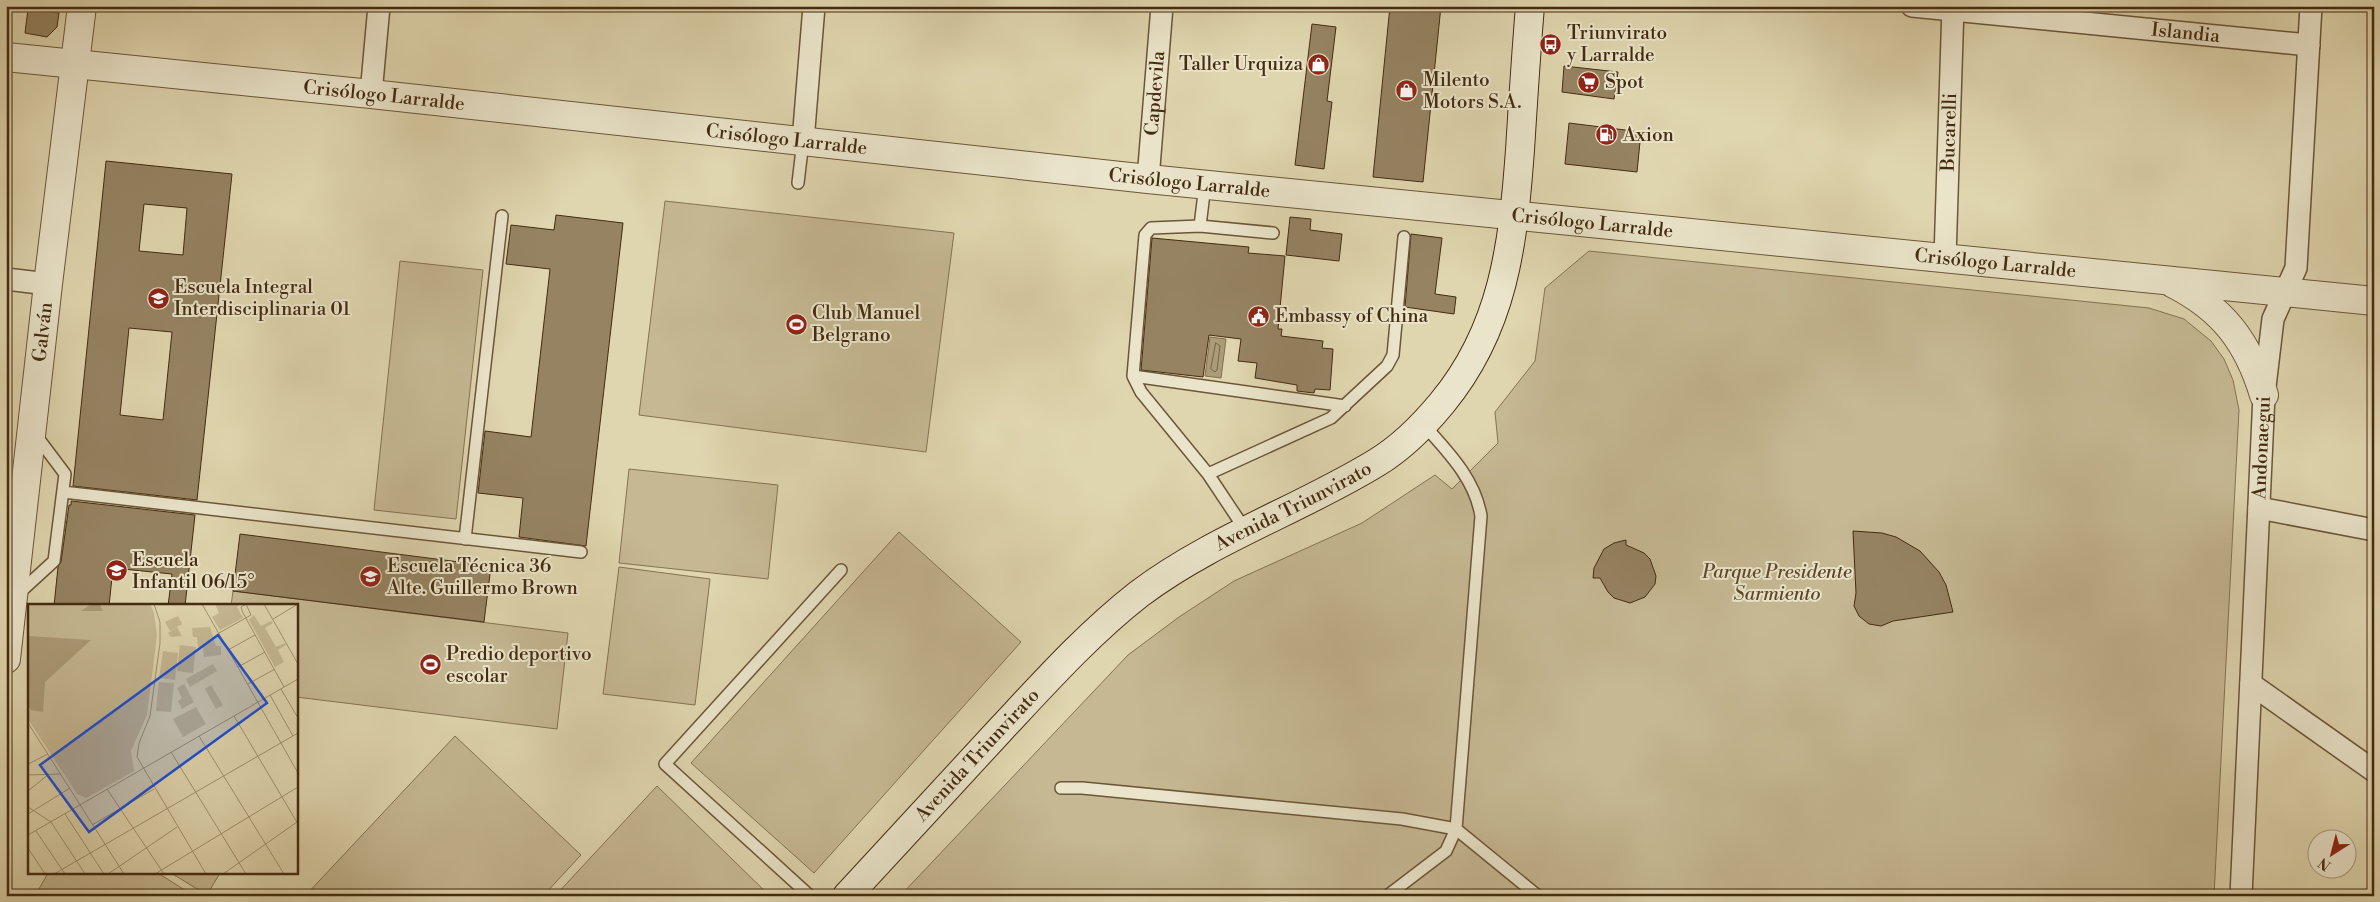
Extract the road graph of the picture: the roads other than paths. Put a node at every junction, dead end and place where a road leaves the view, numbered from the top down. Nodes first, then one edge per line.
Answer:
1 (82, 6) edge
2 (378, 6) edge
3 (814, 6) edge
4 (1162, 6) edge
5 (1530, 6) edge
6 (1912, 6) edge
7 (2311, 6) edge
8 (1952, 9) edge
9 (2310, 45) junction
10 (6, 57) edge
11 (76, 64) junction
12 (371, 94) junction
13 (803, 141) junction
14 (1148, 179) junction
15 (798, 183) dead end
16 (1205, 184) junction
17 (1515, 215) junction
18 (502, 216) dead end
19 (1200, 226) junction
20 (1273, 233) dead end
21 (1404, 237) dead end
22 (1945, 258) junction
23 (6, 279) edge
24 (2168, 281) junction
25 (48, 284) junction
26 (2285, 294) junction
27 (2374, 301) edge
28 (1133, 376) junction
29 (2264, 394) junction
30 (1345, 406) junction
31 (1424, 425) junction
32 (31, 428) junction
33 (1208, 474) junction
34 (63, 492) junction
35 (15, 494) edge
36 (2259, 508) junction
37 (2374, 530) edge
38 (1246, 531) junction
39 (466, 539) junction
40 (581, 552) dead end
41 (841, 570) dead end
42 (13, 599) junction
43 (6, 659) edge
44 (2251, 684) junction
45 (2369, 765) edge
46 (1060, 788) dead end
47 (1456, 829) junction
48 (810, 896) edge
49 (847, 896) edge
50 (1388, 896) edge
51 (1538, 896) edge
52 (2241, 896) edge

1 - 11 street, Galván
2 - 12 street
3 - 13 street
4 - 14 street, Capdevila
5 - 17 street, Avenida Triunvirato
6 - 8 street, Islandia
7 - 9 street, Andonaegui
8 - 9 street, Islandia
8 - 22 street, Bucarelli
9 - 26 street, Andonaegui
10 - 11 street, Crisólogo Larralde
11 - 12 street, Crisólogo Larralde
11 - 25 street, Galván
12 - 13 street, Crisólogo Larralde
13 - 14 street, Crisólogo Larralde
13 - 15 lane
14 - 16 street, Crisólogo Larralde
16 - 17 street, Crisólogo Larralde
16 - 19 lane
17 - 22 street, Crisólogo Larralde
17 - 31 street, Avenida Triunvirato
18 - 39 lane
19 - 20 lane
19 - 28 lane
21 - 30 lane
22 - 24 street, Crisólogo Larralde
23 - 25 street
24 - 26 street, Crisólogo Larralde
24 - 29 street
25 - 32 street, Galván
26 - 27 street, Crisólogo Larralde
26 - 29 street, Andonaegui
28 - 30 lane
28 - 33 lane
29 - 36 street, Andonaegui
30 - 33 lane
31 - 38 street, Avenida Triunvirato
31 - 47 lane
32 - 34 lane
32 - 35 street, Galván
33 - 38 lane
34 - 39 lane
34 - 42 lane
35 - 42 street, Galván
36 - 37 street
36 - 44 street, Andonaegui
38 - 49 street, Avenida Triunvirato
39 - 40 lane
41 - 48 lane
42 - 43 street, Galván
44 - 45 street
44 - 52 street, Andonaegui
46 - 47 lane
47 - 50 lane
47 - 51 lane

